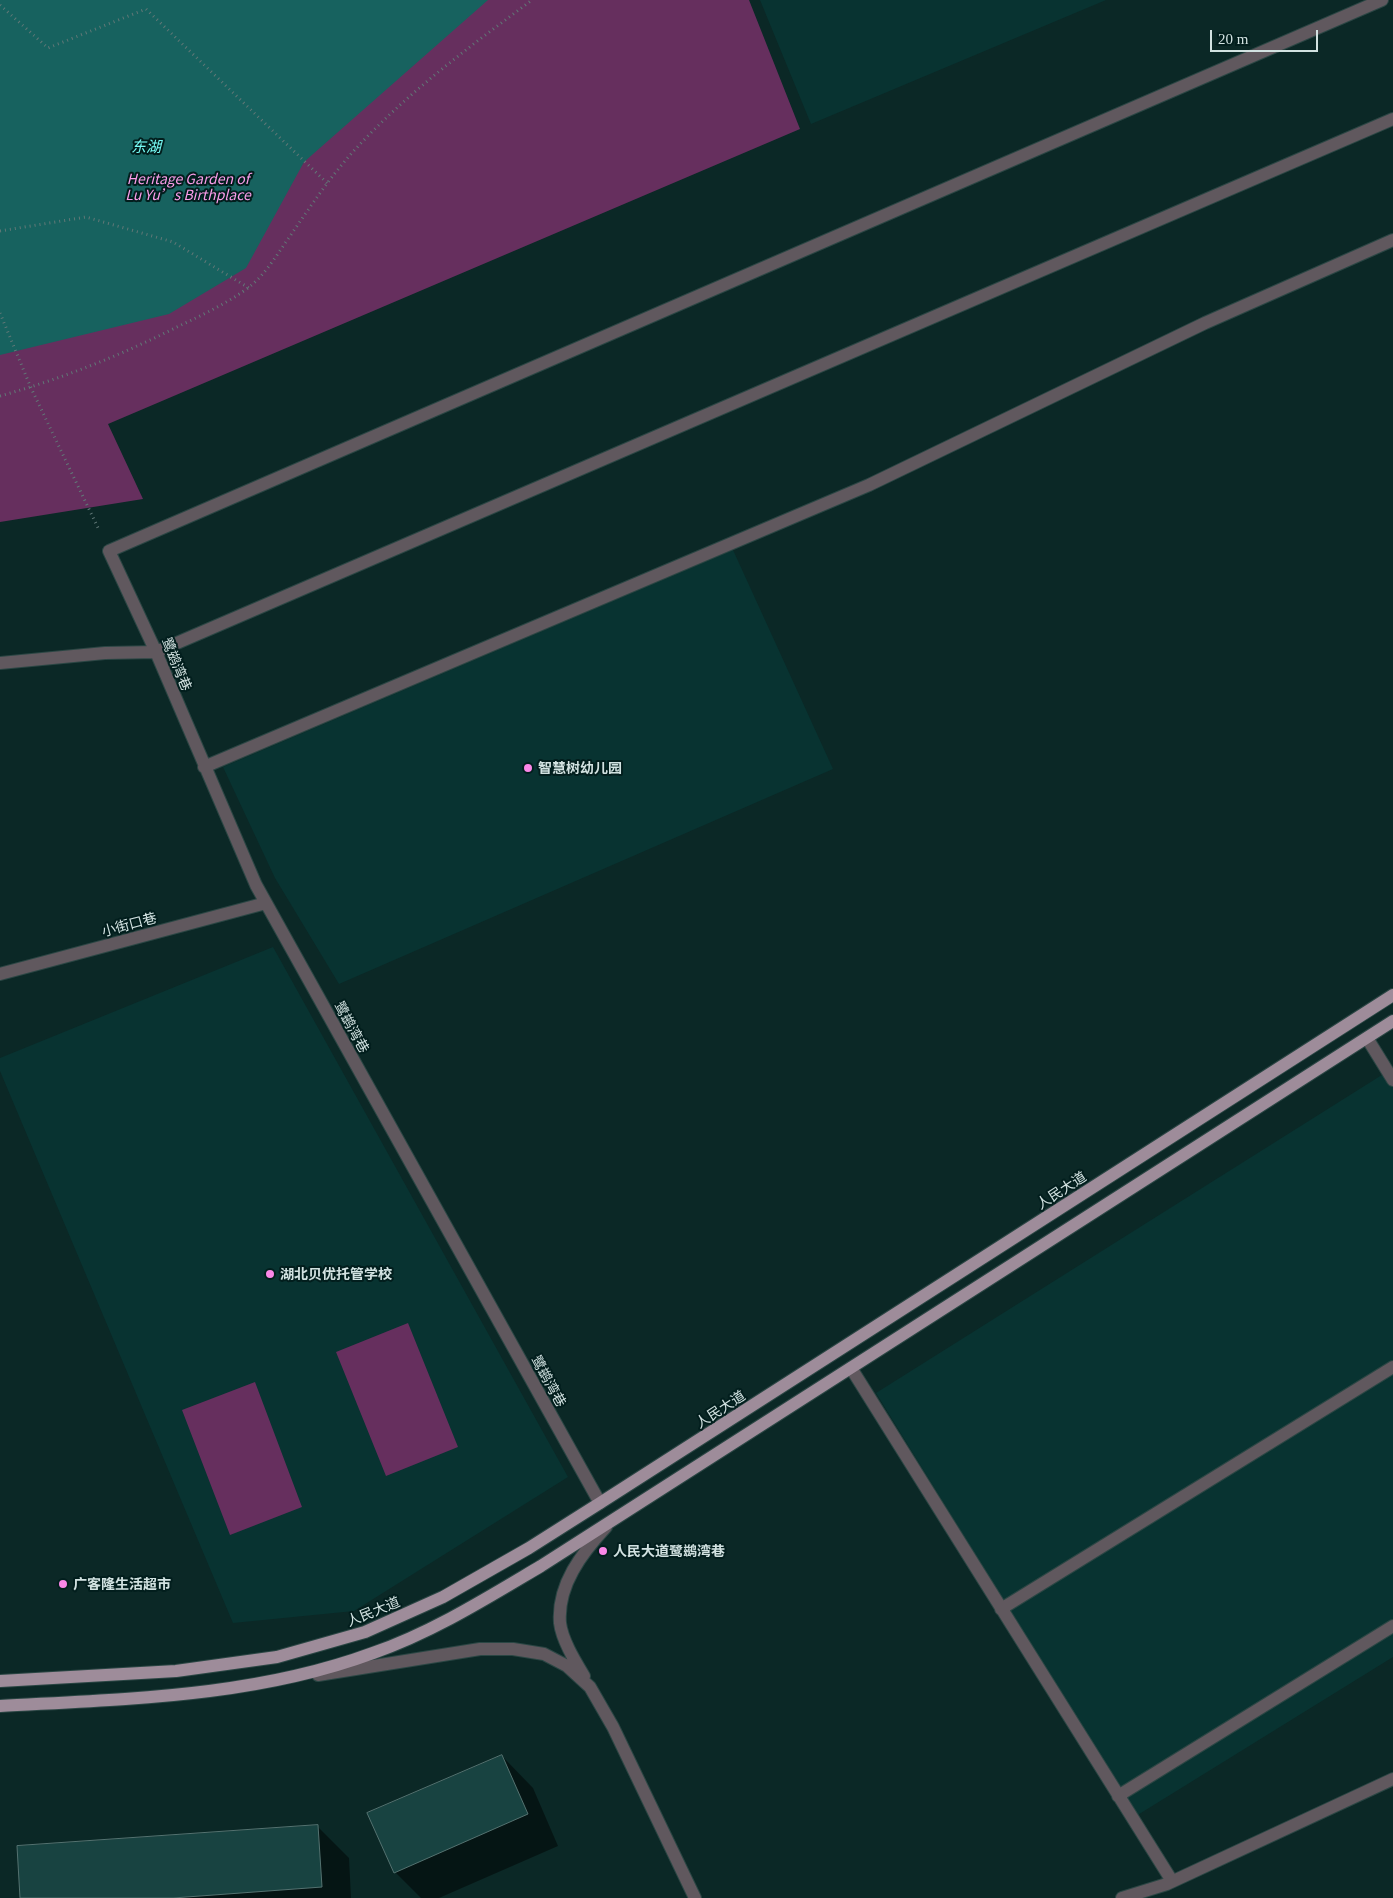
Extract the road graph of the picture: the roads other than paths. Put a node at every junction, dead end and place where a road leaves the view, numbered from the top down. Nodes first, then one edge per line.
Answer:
1 (1382, 0) edge
2 (1393, 119) edge
3 (1393, 240) edge
4 (156, 652) junction
5 (0, 663) edge
6 (204, 767) junction
7 (266, 902) junction
8 (0, 974) edge
9 (1393, 995) edge
10 (1393, 1021) edge
11 (1367, 1038) junction
12 (1393, 1080) edge
13 (1393, 1367) edge
14 (851, 1368) junction
15 (600, 1503) junction
16 (610, 1522) junction
17 (1002, 1609) junction
18 (1393, 1626) edge
19 (281, 1680) junction
20 (0, 1681) edge
21 (590, 1686) junction
22 (0, 1706) edge
23 (1393, 1779) edge
24 (1118, 1796) junction
25 (1172, 1882) junction
26 (695, 1898) edge
27 (1122, 1898) edge

1 - 4 street, 鹭鹚湾巷
2 - 4 street
3 - 6 street
4 - 5 street
4 - 6 street, 鹭鹚湾巷
6 - 7 street, 鹭鹚湾巷
7 - 8 street, 小街口巷
7 - 15 street, 鹭鹚湾巷
9 - 15 main road, 人民大道
10 - 11 main road
11 - 12 street
11 - 14 main road
13 - 17 street
14 - 16 main road
14 - 17 street
15 - 20 main road, 人民大道
16 - 19 main road
16 - 21 street
17 - 24 street
18 - 24 street
19 - 21 street
19 - 22 main road
21 - 26 street
23 - 25 street
24 - 25 street
25 - 27 street

